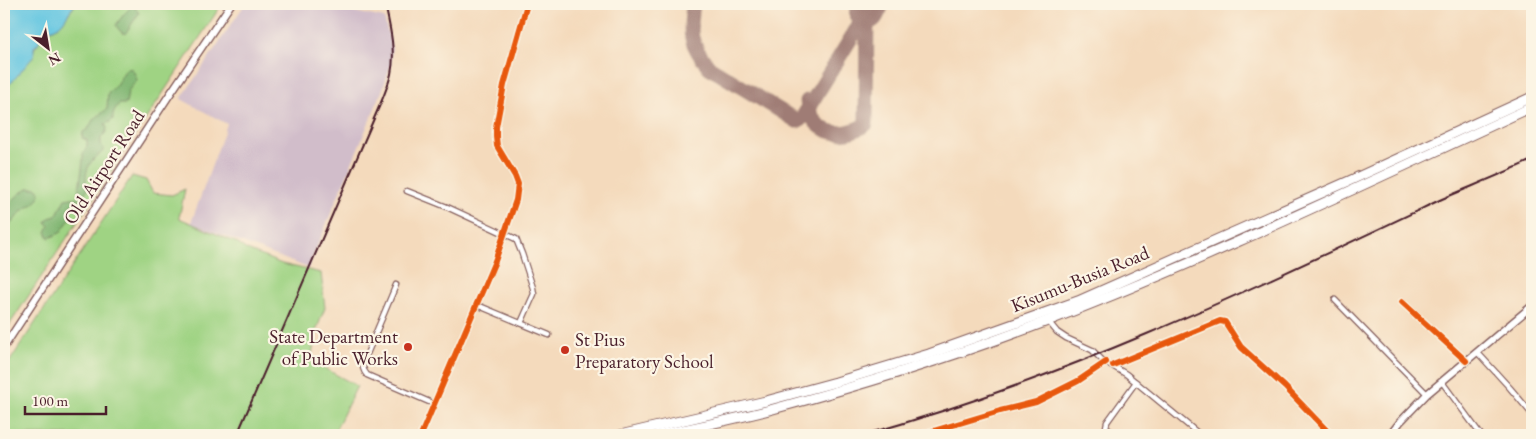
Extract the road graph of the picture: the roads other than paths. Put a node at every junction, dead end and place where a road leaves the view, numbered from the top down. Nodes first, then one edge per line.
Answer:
1 (232, 4) edge
2 (527, 4) edge
3 (1532, 97) edge
4 (1532, 107) edge
5 (407, 191) dead end
6 (504, 234) junction
7 (396, 285) dead end
8 (1335, 300) dead end
9 (1402, 302) dead end
10 (477, 305) junction
11 (1532, 306) edge
12 (1048, 321) junction
13 (522, 323) junction
14 (549, 334) dead end
15 (4, 347) edge
16 (1478, 352) junction
17 (1466, 361) junction
18 (1106, 362) junction
19 (1113, 365) junction
20 (1136, 382) junction
21 (1442, 382) junction
22 (1427, 394) junction
23 (434, 404) junction
24 (1532, 414) edge
25 (1108, 431) junction
26 (421, 435) edge
27 (620, 435) edge
28 (658, 435) edge
29 (920, 435) edge
30 (1105, 435) edge
31 (1114, 435) edge
32 (1200, 435) edge
33 (1331, 435) edge
34 (1390, 435) edge
35 (1481, 435) edge

1 - 15 main road, Old Airport Road
2 - 6 street
3 - 27 highway, Kisumu-Busia Road
4 - 12 highway, Kisumu-Busia Road
5 - 6 street
6 - 10 street
6 - 13 street
7 - 23 street
8 - 22 street
9 - 17 street
10 - 13 street
10 - 23 street
11 - 16 main road
12 - 18 street
12 - 28 highway, Kisumu-Busia Road
13 - 14 street
16 - 17 main road
16 - 24 street
17 - 21 main road
18 - 19 street
18 - 29 street
19 - 20 street
19 - 33 street
20 - 25 street
20 - 32 street
21 - 22 main road
21 - 35 street
22 - 34 main road
23 - 26 street
25 - 30 street
25 - 31 street

